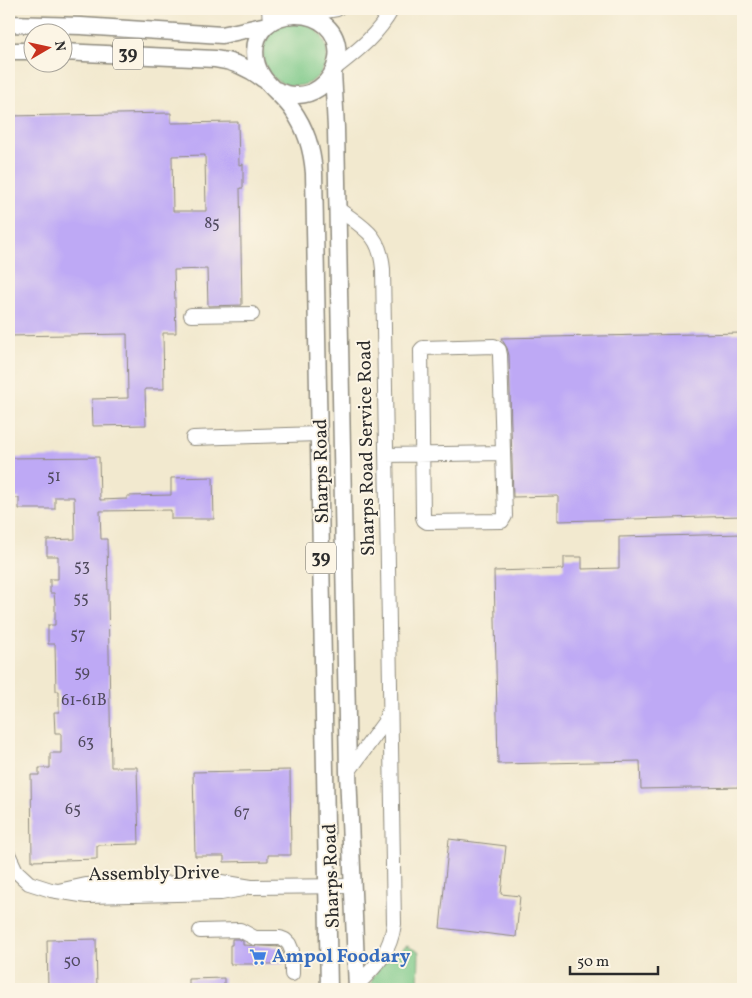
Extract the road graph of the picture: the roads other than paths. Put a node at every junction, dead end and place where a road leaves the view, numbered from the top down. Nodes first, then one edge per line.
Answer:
1 (337, 9) edge
2 (392, 9) edge
3 (303, 12) edge
4 (268, 19) edge
5 (9, 24) edge
6 (9, 51) edge
7 (22, 51) edge
8 (72, 52) edge
9 (334, 71) junction
10 (270, 84) junction
11 (337, 208) junction
12 (252, 314) dead end
13 (192, 315) dead end
14 (318, 434) junction
15 (193, 438) dead end
16 (422, 454) junction
17 (503, 454) junction
18 (386, 455) junction
19 (391, 708) junction
20 (348, 772) junction
21 (9, 856) edge
22 (328, 886) junction
23 (352, 886) junction
24 (200, 936) dead end
25 (292, 974) dead end
26 (357, 987) edge
27 (329, 989) edge

1 - 3 street
2 - 9 street
3 - 4 main road, 39
3 - 9 main road, 39
4 - 5 main road, 39
4 - 10 main road, 39
6 - 7 main road
8 - 10 main road, 39
9 - 10 main road, 39
9 - 11 main road, Sharps Road / 39
10 - 14 main road, Sharps Road / 39
11 - 18 street, Sharps Road Service Road
11 - 20 main road, Sharps Road / 39
12 - 13 street
14 - 15 street
14 - 22 main road, Sharps Road / 39
16 - 17 street
16 - 17 street
16 - 17 street
16 - 18 street
18 - 19 street, Sharps Road Service Road
19 - 20 street, Sharps Road Service Road
19 - 26 street, Sharps Road Service Road
20 - 23 main road, Sharps Road / 39
21 - 22 street, Assembly Drive
22 - 23 street, Assembly Drive
22 - 27 main road, Sharps Road / 39
23 - 26 main road, Sharps Road / 39
24 - 25 street

